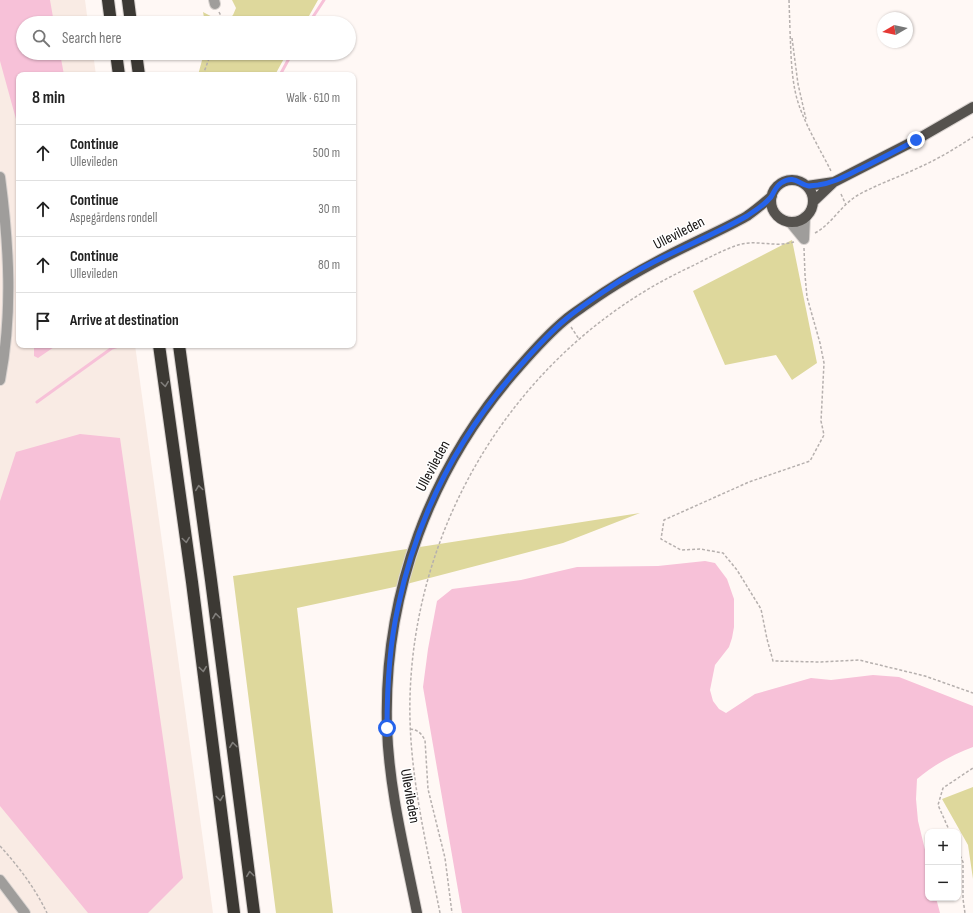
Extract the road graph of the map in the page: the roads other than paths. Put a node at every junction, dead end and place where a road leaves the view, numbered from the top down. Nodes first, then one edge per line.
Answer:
1 (108, 0) edge
2 (128, 0) edge
3 (110, 16) edge
4 (130, 16) edge
5 (117, 60) edge
6 (137, 60) edge
7 (119, 72) edge
8 (139, 72) edge
9 (973, 107) edge
10 (0, 177) edge
11 (834, 182) junction
12 (807, 186) junction
13 (772, 196) junction
14 (813, 202) junction
15 (775, 213) junction
16 (747, 216) junction
17 (805, 217) junction
18 (790, 222) junction
19 (159, 348) edge
20 (179, 348) edge
21 (0, 380) edge
22 (0, 880) edge
23 (25, 913) edge
24 (234, 913) edge
25 (254, 913) edge
26 (417, 913) edge

1 - 3 highway
2 - 4 highway
5 - 7 highway
6 - 8 highway
9 - 11 main road
10 - 21 street
11 - 12 main road
11 - 14 main road
12 - 13 main road
12 - 14 main road
13 - 15 main road
13 - 16 main road, Ullevileden
14 - 17 main road
15 - 16 main road, Ullevileden
15 - 18 main road
16 - 26 main road, Ullevileden
17 - 18 main road
17 - 18 street
19 -> 24 highway
25 -> 20 highway
22 - 23 street

